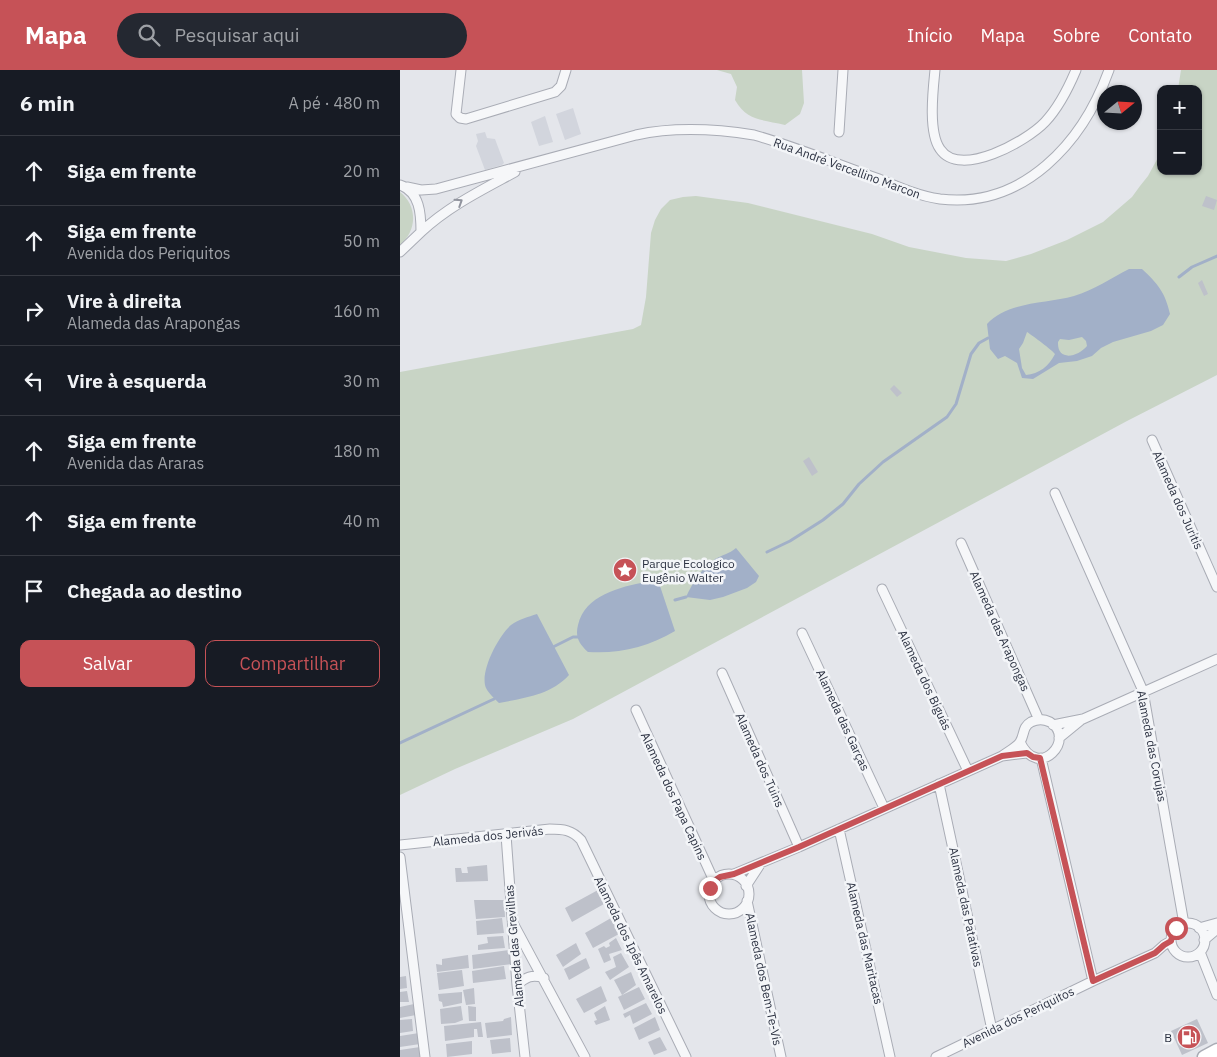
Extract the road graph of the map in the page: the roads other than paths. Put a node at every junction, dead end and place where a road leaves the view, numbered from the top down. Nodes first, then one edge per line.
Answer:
1 (461, 70) edge
2 (566, 70) edge
3 (843, 70) edge
4 (935, 70) edge
5 (1076, 70) edge
6 (1109, 70) edge
7 (838, 132) dead end
8 (528, 164) junction
9 (404, 186) edge
10 (421, 232) junction
11 (400, 252) edge
12 (1152, 440) dead end
13 (1055, 494) dead end
14 (961, 543) dead end
15 (1217, 587) edge
16 (882, 589) dead end
17 (802, 633) dead end
18 (1217, 659) edge
19 (722, 673) dead end
20 (1143, 691) junction
21 (636, 710) dead end
22 (1084, 719) junction
23 (1039, 720) junction
24 (1053, 726) junction
25 (1059, 738) junction
26 (1020, 742) junction
27 (1027, 753) junction
28 (1002, 756) junction
29 (1040, 758) junction
30 (968, 771) junction
31 (939, 784) junction
32 (884, 808) junction
33 (839, 829) junction
34 (575, 834) joint
35 (506, 835) junction
36 (400, 845) edge
37 (799, 847) junction
38 (400, 857) edge
39 (761, 863) junction
40 (734, 874) junction
41 (714, 881) junction
42 (746, 886) junction
43 (747, 901) junction
44 (512, 920) junction
45 (1217, 922) edge
46 (1184, 924) junction
47 (1199, 928) junction
48 (1217, 929) edge
49 (1204, 940) junction
50 (1173, 946) junction
51 (1200, 952) junction
52 (544, 978) junction
53 (1093, 981) junction
54 (517, 985) junction
55 (1217, 995) edge
56 (992, 1030) junction
57 (1217, 1050) edge
58 (425, 1057) edge
59 (525, 1057) edge
60 (584, 1057) edge
61 (686, 1057) edge
62 (780, 1057) edge
63 (890, 1057) edge
64 (936, 1057) edge
65 (1204, 1057) edge

1 - 2 street
3 - 7 street
4 - 5 street
6 - 8 street, Rua André Vercellino Marcon
8 - 9 street, Rua André Vercellino Marcon
10 -> 8 street, Rua André Vercellino Marcon
9 - 10 street, Rua André Vercellino Marcon
10 - 11 street, Rua André Vercellino Marcon
12 - 15 street, Alameda dos Juritis
13 - 20 street, Alameda das Corujas
14 - 23 street, Alameda das Arapongas
16 - 30 street, Alameda dos Biguás
17 - 32 street, Alameda das Garças
18 - 20 street
19 - 37 street, Alameda dos Tuins
20 - 22 street
20 - 46 street, Alameda das Corujas
21 - 41 street, Alameda dos Papa Capins
22 - 24 street
22 - 25 street
23 - 24 street
23 - 26 street
24 - 25 street
25 - 29 street
26 - 27 street
26 - 28 street
27 - 28 street
27 - 29 street
28 - 30 street
29 - 53 street
30 - 31 street
31 - 32 street
31 - 56 street, Alameda das Patativas
32 - 33 street
33 - 37 street
33 - 63 street, Alameda das Maritacas
34 - 35 street, Alameda dos Jerivás
34 - 61 street, Alameda dos Ipês Amarelos
35 - 36 street, Alameda dos Jerivás
35 - 44 street, Alameda das Grevilhas
37 - 39 street
38 - 58 street
39 - 40 street
39 - 42 street
40 - 41 street
40 - 42 street
41 - 43 street
42 - 43 street
43 - 62 street, Alameda dos Bem-Te-Vis
44 - 52 street
44 - 54 street, Alameda das Grevilhas
45 - 47 street
46 - 47 street
46 - 50 street
47 - 49 street
48 - 49 street
49 - 51 street
50 - 51 street
50 - 53 street, Avenida dos Periquitos
51 - 55 street
52 - 54 street
52 - 60 street
53 - 56 street, Avenida dos Periquitos
54 - 59 street, Alameda das Grevilhas
56 - 64 street, Avenida dos Periquitos
57 - 65 main road

